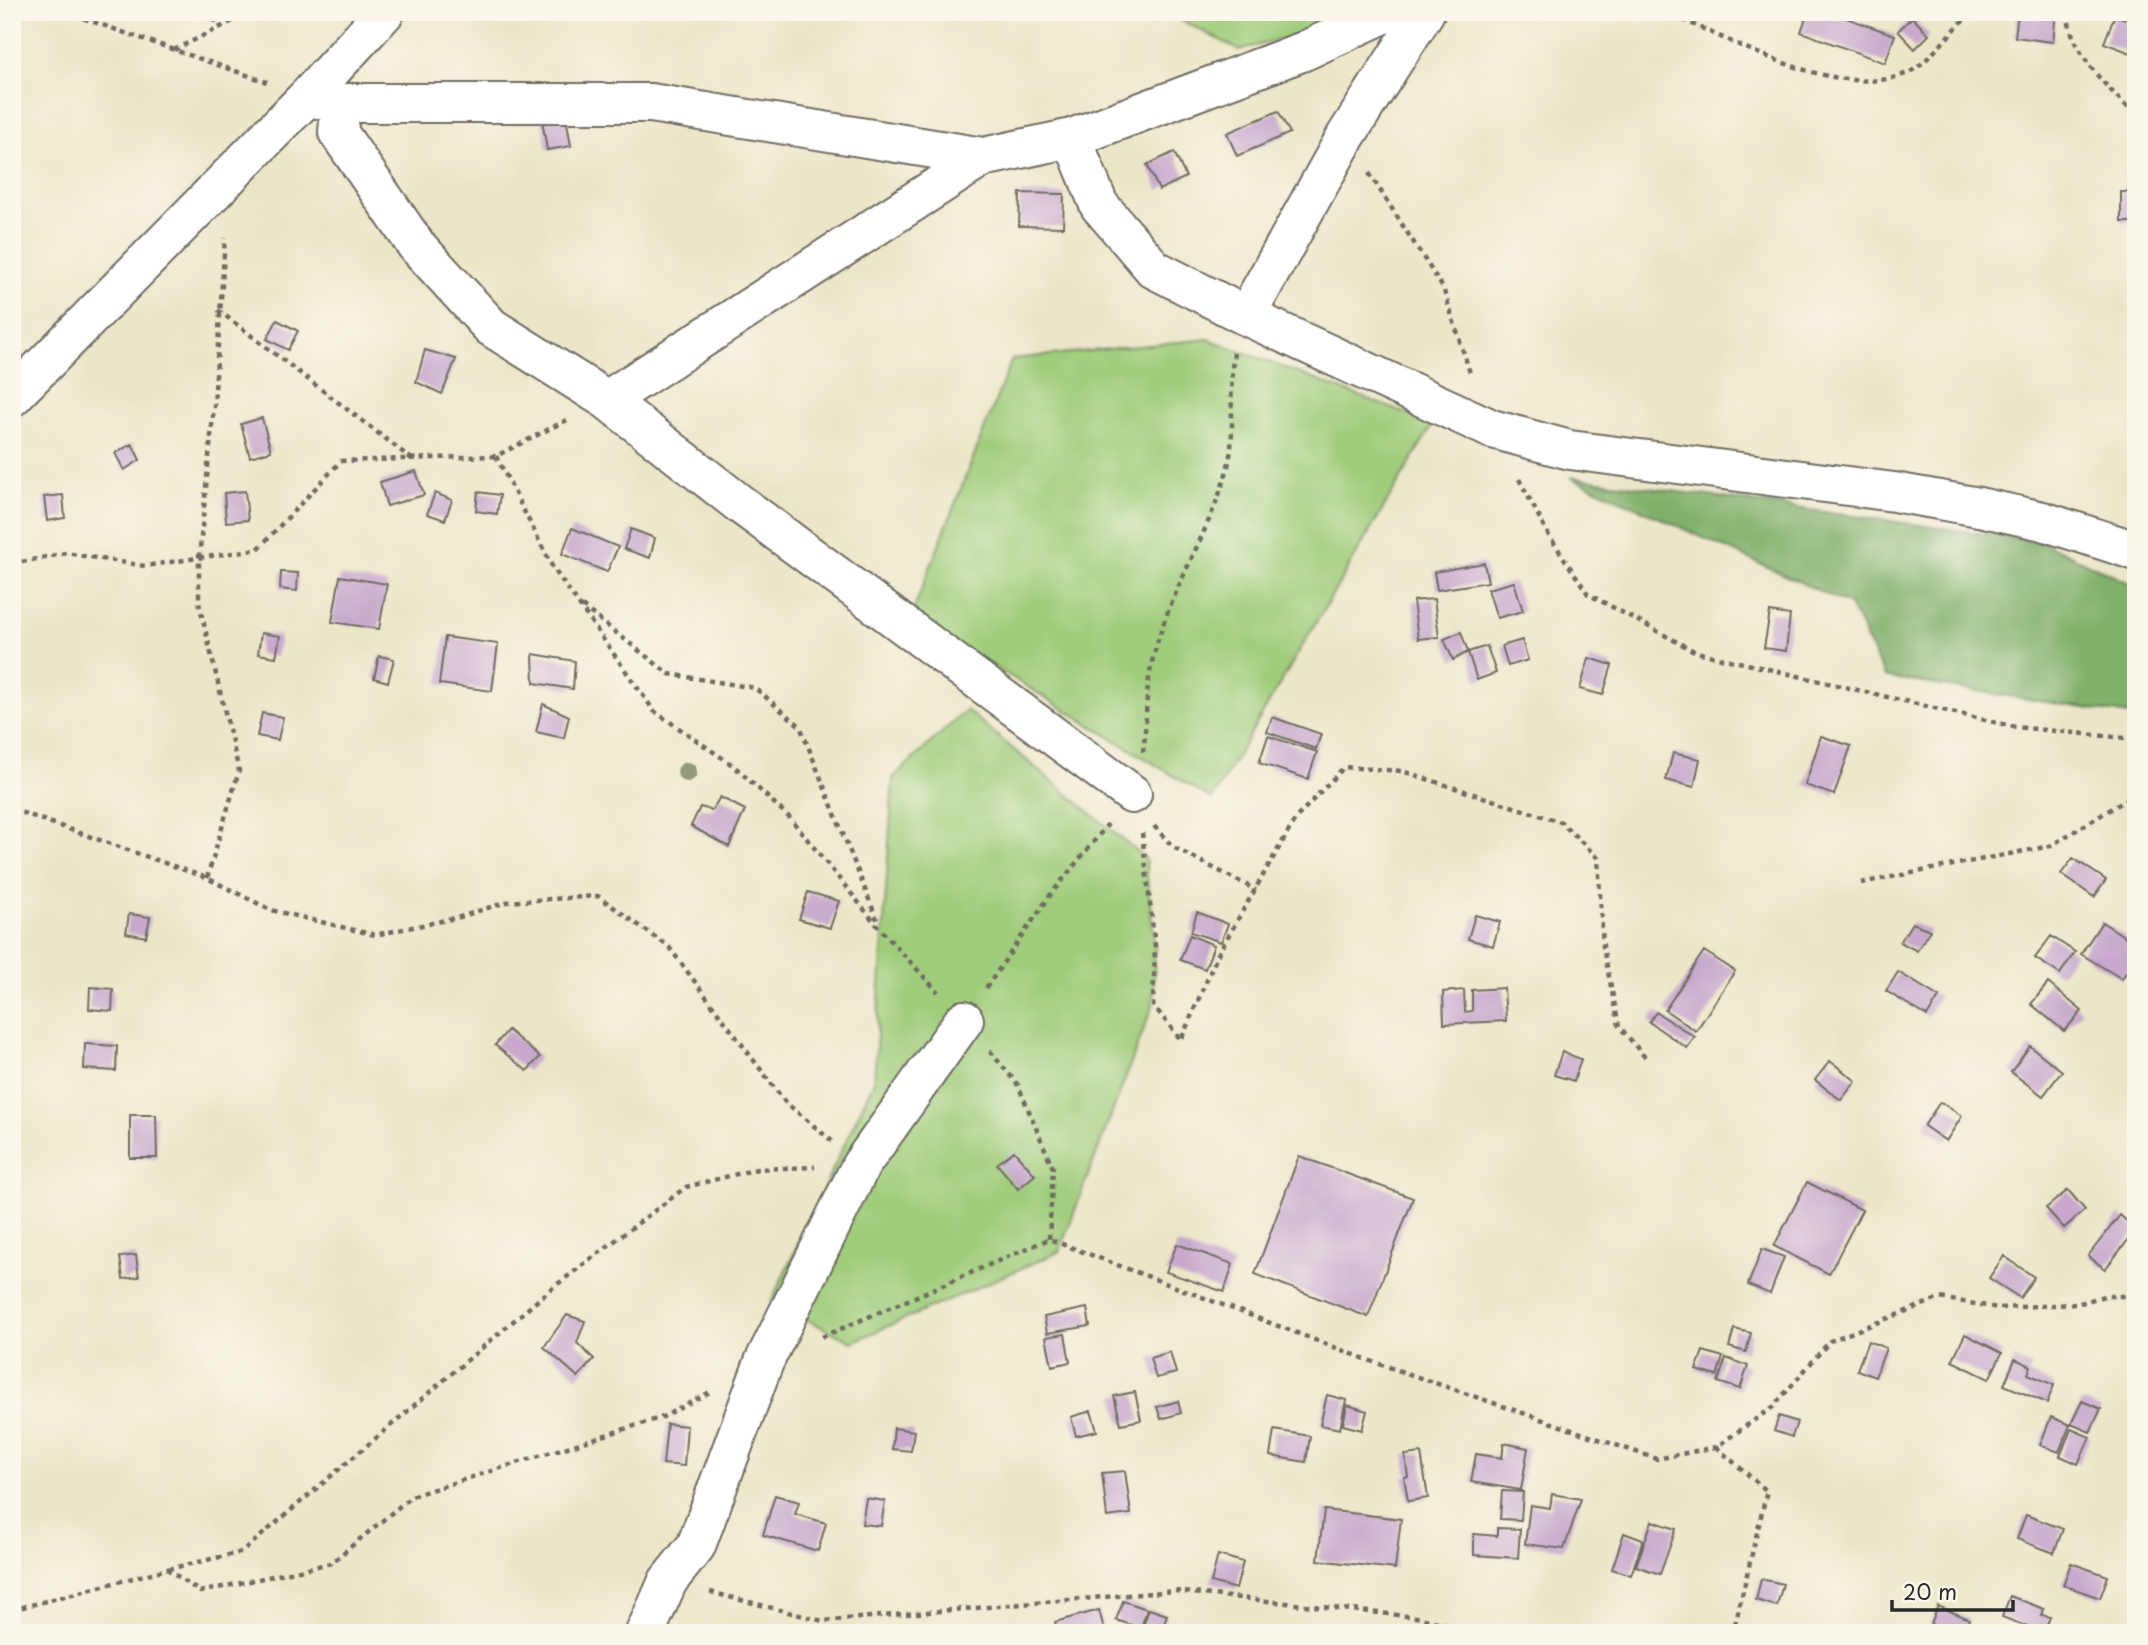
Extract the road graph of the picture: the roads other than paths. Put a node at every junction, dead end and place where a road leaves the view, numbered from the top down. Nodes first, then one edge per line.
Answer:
1 (385, 12) edge
2 (1388, 12) edge
3 (1425, 12) edge
4 (324, 100) junction
5 (1072, 138) junction
6 (983, 157) junction
7 (1246, 316) junction
8 (12, 397) edge
9 (607, 400) junction
10 (2136, 551) edge
11 (1138, 804) road end
12 (964, 1020) road end
13 (645, 1633) edge

1 - 4 street
2 - 5 street
3 - 7 street
4 - 6 street
4 - 8 street
4 - 9 street
5 - 6 street
5 - 7 street
6 - 9 street
7 - 10 street
9 - 11 street
12 - 13 street

